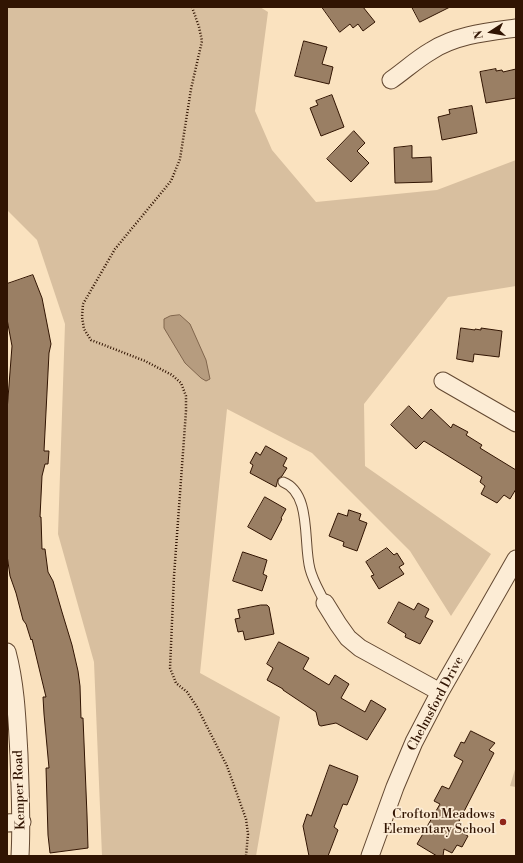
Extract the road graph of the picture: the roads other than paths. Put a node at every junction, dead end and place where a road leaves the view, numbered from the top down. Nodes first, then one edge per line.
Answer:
1 (516, 28) edge
2 (391, 80) dead end
3 (442, 381) dead end
4 (516, 422) edge
5 (283, 482) dead end
6 (516, 559) edge
7 (325, 603) joint
8 (7, 652) edge
9 (440, 692) junction
10 (14, 822) edge
11 (20, 856) edge
12 (370, 856) edge

1 - 2 street
3 - 4 street
5 - 7 lane
6 - 9 street, Chelmsford Drive
7 - 9 street
8 - 10 street, Kemper Road
9 - 12 street, Chelmsford Drive
10 - 11 street, Kemper Road

